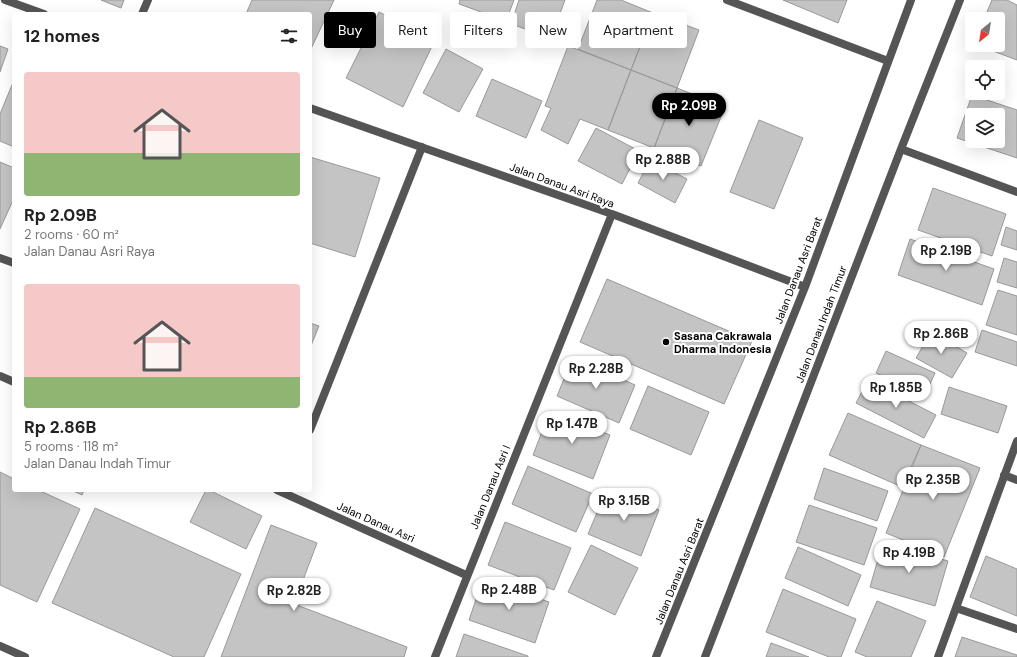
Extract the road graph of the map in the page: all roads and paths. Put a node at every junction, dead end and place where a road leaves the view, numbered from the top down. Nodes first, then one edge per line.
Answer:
1 (5, 0) edge
2 (148, 0) edge
3 (727, 0) edge
4 (911, 0) edge
5 (960, 0) edge
6 (38, 12) edge
7 (143, 12) edge
8 (888, 61) junction
9 (312, 109) edge
10 (422, 147) junction
11 (901, 149) junction
12 (1017, 192) edge
13 (612, 214) junction
14 (0, 258) edge
15 (12, 262) edge
16 (805, 287) junction
17 (0, 376) edge
18 (12, 381) edge
19 (312, 425) edge
20 (1017, 440) edge
21 (1004, 476) junction
22 (1017, 480) edge
23 (285, 492) edge
24 (466, 575) junction
25 (956, 608) junction
26 (1017, 629) edge
27 (0, 646) edge
28 (25, 657) edge
29 (435, 657) edge
30 (656, 657) edge
31 (705, 657) edge
32 (938, 657) edge

1 - 6 street
2 - 7 street
3 - 8 street
4 - 8 street, Jalan Danau Asri Barat
5 - 11 street, Jalan Danau Indah Timur
8 - 16 street, Jalan Danau Asri Barat
9 - 10 street, Jalan Danau Asri Raya
10 - 13 street, Jalan Danau Asri Raya
10 - 19 street
11 - 12 street
11 - 31 street, Jalan Danau Indah Timur
13 - 16 street, Jalan Danau Asri Raya
13 - 24 street, Jalan Danau Asri I
14 - 15 street
16 - 30 street, Jalan Danau Asri Barat
17 - 18 street
20 - 21 street
21 - 22 street
21 - 25 street
23 - 24 street, Jalan Danau Asri
24 - 29 street, Jalan Danau Asri I
25 - 26 street
25 - 32 street
27 - 28 street

